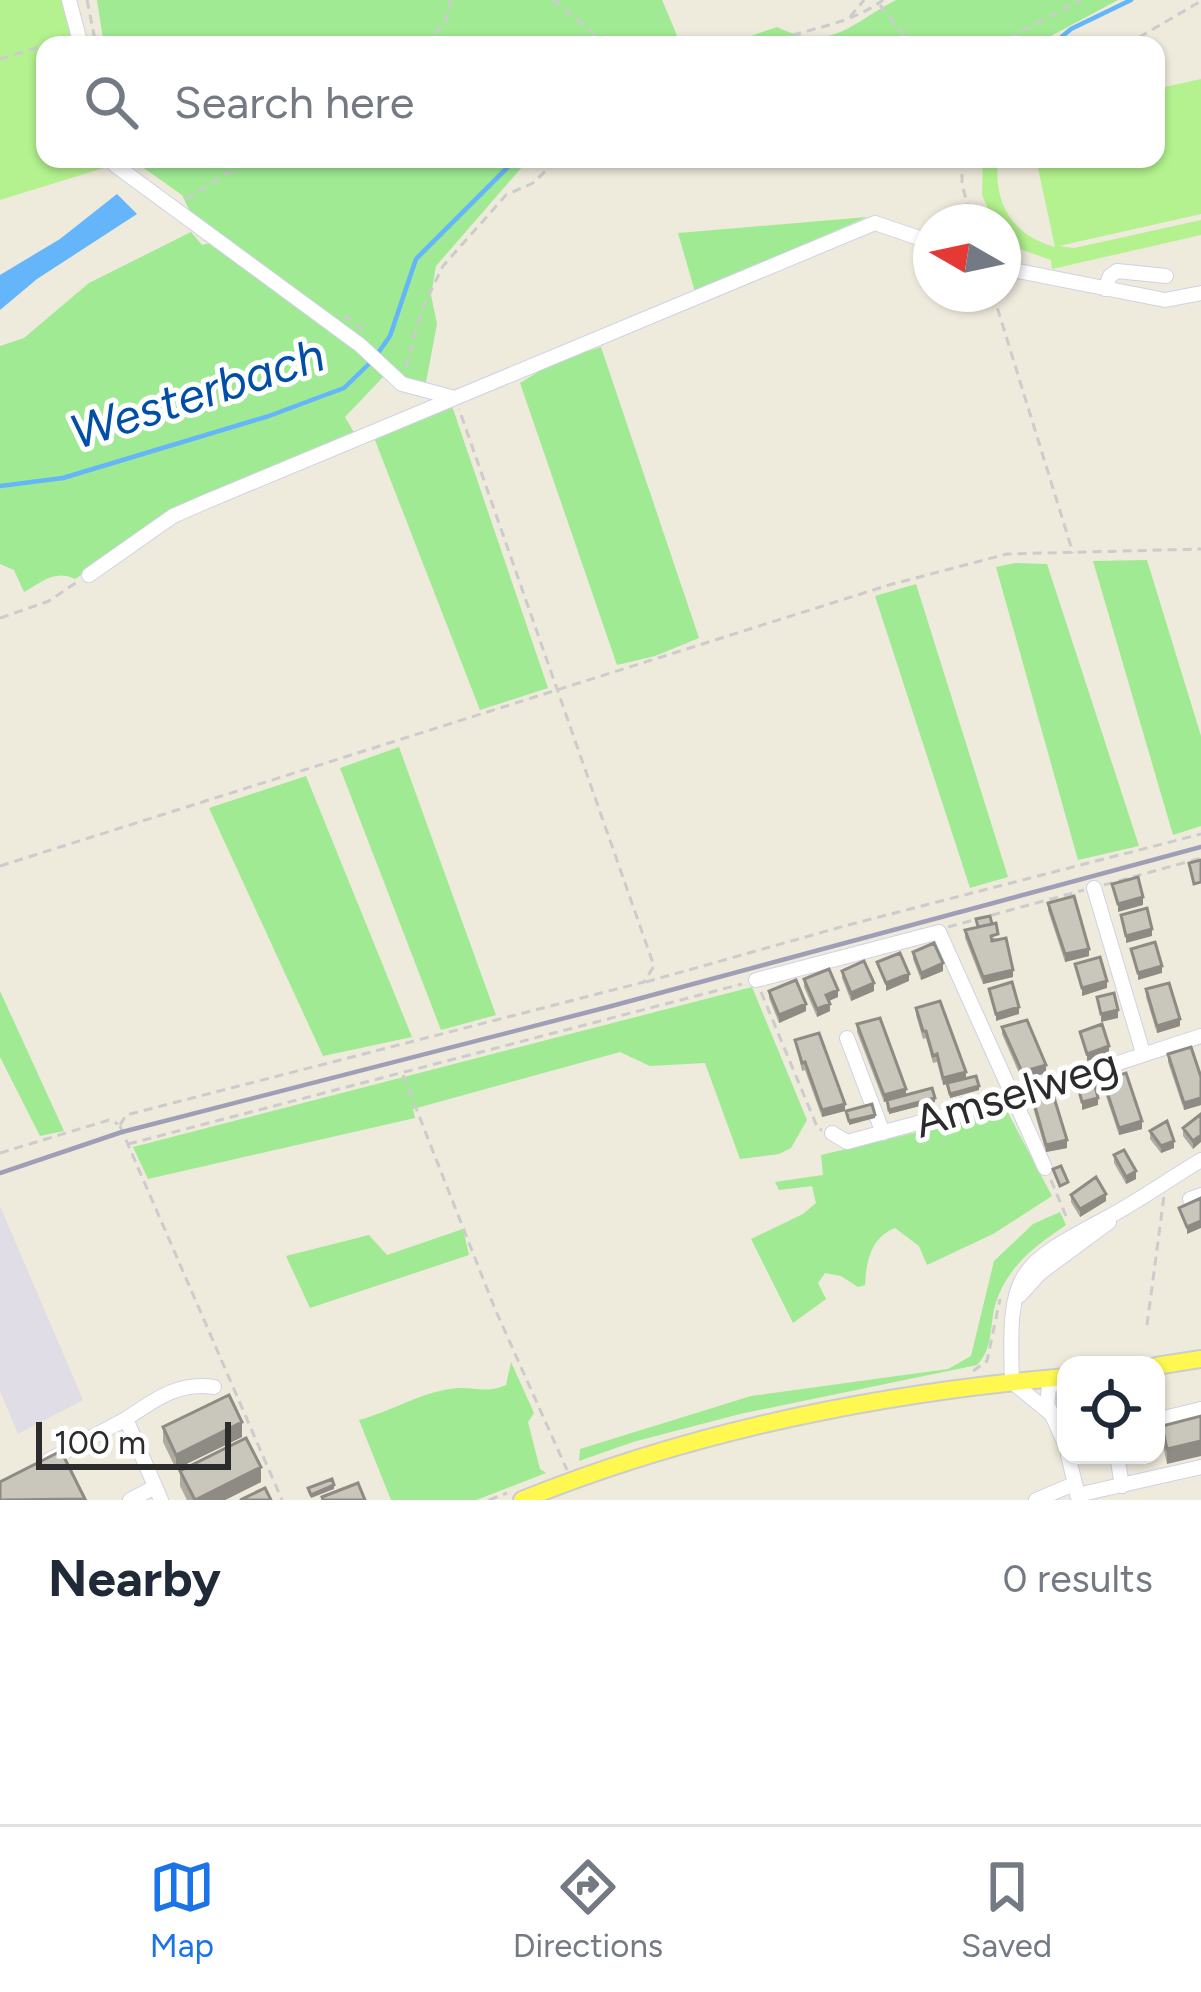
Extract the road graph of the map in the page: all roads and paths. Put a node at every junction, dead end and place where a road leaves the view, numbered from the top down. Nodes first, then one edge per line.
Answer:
1 (69, 0) edge
2 (87, 0) edge
3 (451, 0) edge
4 (553, 0) edge
5 (864, 0) edge
6 (1082, 0) edge
7 (880, 2) edge
8 (1201, 2) edge
9 (869, 10) junction
10 (850, 19) junction
11 (73, 36) edge
12 (94, 36) edge
13 (433, 36) edge
14 (597, 36) edge
15 (794, 36) edge
16 (905, 36) edge
17 (1013, 36) edge
18 (1142, 36) edge
19 (36, 48) edge
20 (0, 59) edge
21 (119, 168) edge
22 (236, 168) edge
23 (549, 168) edge
24 (962, 168) edge
25 (184, 201) dead end
26 (967, 204) edge
27 (913, 236) edge
28 (1021, 272) edge
29 (1166, 276) dead end
30 (1098, 288) junction
31 (1201, 293) edge
32 (999, 312) edge
33 (399, 380) junction
34 (455, 398) junction
35 (1201, 549) edge
36 (1073, 555) junction
37 (89, 575) joint
38 (0, 618) edge
39 (557, 692) junction
40 (1201, 834) edge
41 (1201, 858) edge
42 (0, 866) edge
43 (1094, 888) junction
44 (939, 932) junction
45 (756, 980) junction
46 (644, 982) junction
47 (1201, 1036) edge
48 (847, 1038) dead end
49 (1143, 1053) junction
50 (402, 1073) junction
51 (1011, 1098) junction
52 (119, 1125) junction
53 (883, 1132) junction
54 (832, 1133) joint
55 (128, 1144) junction
56 (0, 1153) edge
57 (1201, 1160) edge
58 (1045, 1168) joint
59 (1164, 1183) junction
60 (1070, 1226) dead end
61 (1008, 1300) junction
62 (1147, 1325) dead end
63 (1201, 1359) edge
64 (1165, 1365) edge
65 (963, 1374) dead end
66 (1057, 1378) edge
67 (1012, 1382) junction
68 (1057, 1382) edge
69 (214, 1387) dead end
70 (1201, 1409) edge
71 (1050, 1413) junction
72 (1165, 1418) edge
73 (126, 1419) junction
74 (1057, 1427) edge
75 (42, 1464) edge
76 (1118, 1464) edge
77 (1201, 1467) edge
78 (572, 1471) junction
79 (1122, 1486) junction
80 (1077, 1493) edge
81 (158, 1494) edge
82 (515, 1496) edge
83 (130, 1500) edge
84 (282, 1500) edge
85 (489, 1500) edge
86 (1036, 1500) edge

1 - 11 street
2 - 12 path
3 - 13 path
4 - 14 path
5 - 9 path
5 - 10 path
6 - 17 path
7 - 9 path
7 - 16 path
8 - 18 path
9 - 10 path
10 - 15 path
19 - 20 path
21 - 33 street
22 - 25 path
23 - 33 path
24 - 26 path
27 - 34 street
28 - 30 street
29 - 30 street
30 - 31 street
32 - 36 path
33 - 34 street
34 - 37 street
34 - 39 path
35 - 36 path
36 - 39 path
37 - 38 path
39 - 42 path
39 - 46 path
40 - 46 path
41 - 43 path
43 - 44 path
43 - 49 street
44 - 45 street
44 - 51 street
45 - 50 path
45 - 54 path
46 - 52 path
47 - 49 street, Amselweg
48 - 53 street
49 - 51 street, Amselweg
50 - 55 path
50 - 78 path
51 - 53 street, Amselweg
51 - 58 street
52 - 55 path
52 - 56 path
53 - 54 street, Amselweg
55 - 84 path
57 - 59 street
58 - 60 path
59 - 61 street
59 - 62 path
61 - 65 path
61 - 67 street
63 - 64 main road
66 - 67 main road
67 - 71 street
67 - 78 main road
68 - 71 street
69 - 73 street
70 - 72 street
71 - 74 street
73 - 75 street
73 - 81 street
76 - 79 street
77 - 79 street
78 - 82 main road
79 - 80 street
80 - 86 street
81 - 83 street
82 - 85 path

